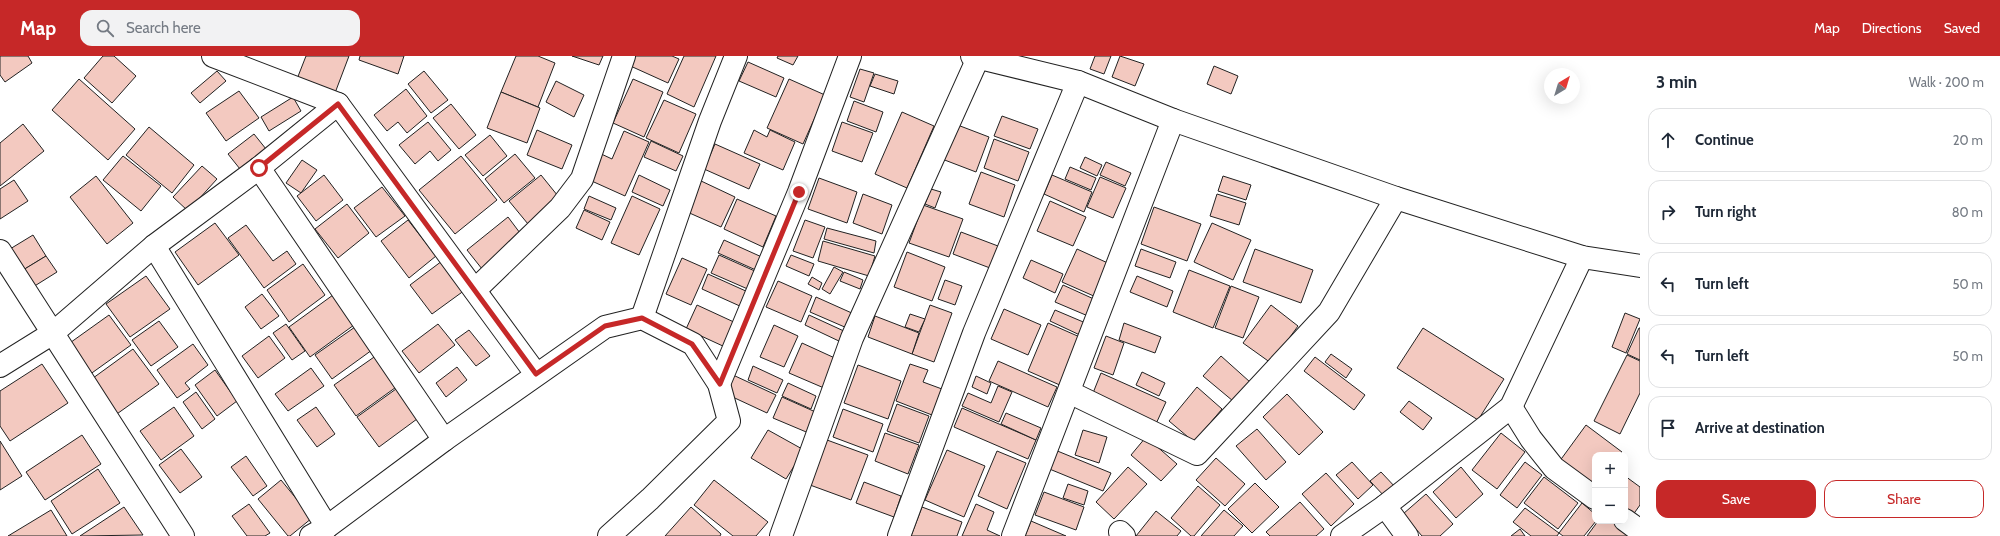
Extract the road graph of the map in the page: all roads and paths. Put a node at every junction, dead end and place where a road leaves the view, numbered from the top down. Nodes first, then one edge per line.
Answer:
1 (213, 56) edge
2 (624, 56) edge
3 (736, 56) edge
4 (850, 56) edge
5 (975, 57) edge
6 (1078, 82) junction
7 (338, 104) junction
8 (1173, 120) junction
9 (259, 168) junction
10 (1396, 198) junction
11 (154, 246) junction
12 (0, 251) edge
13 (1582, 257) junction
14 (1640, 266) edge
15 (475, 290) junction
16 (642, 318) junction
17 (53, 333) junction
18 (0, 366) edge
19 (536, 374) junction
20 (720, 384) junction
21 (1069, 392) junction
22 (1511, 407) junction
23 (444, 440) junction
24 (1592, 496) edge
25 (1385, 506) junction
26 (1628, 522) edge
27 (1640, 531) edge
28 (319, 532) edge
29 (183, 536) edge
30 (609, 536) edge
31 (781, 536) edge
32 (899, 536) edge
33 (1013, 536) edge
34 (1342, 536) edge
35 (1407, 536) edge

1 - 7 street
2 - 15 street
3 - 16 street
4 - 20 street
5 - 6 street
5 - 31 street
6 - 8 street
6 - 32 street
7 - 9 street
7 - 15 street
8 - 10 street
8 - 21 street
9 - 11 street
9 - 23 street
10 - 13 street
10 - 21 street
11 - 17 street
11 - 28 street
12 - 17 street
13 - 14 street
13 - 22 street
15 - 19 street
16 - 19 street
16 - 20 street
17 - 18 street
17 - 29 street
19 - 23 street
20 - 30 street
21 - 33 street
22 - 24 street
22 - 25 street
23 - 28 street
25 - 34 street
25 - 35 street
26 - 27 street

